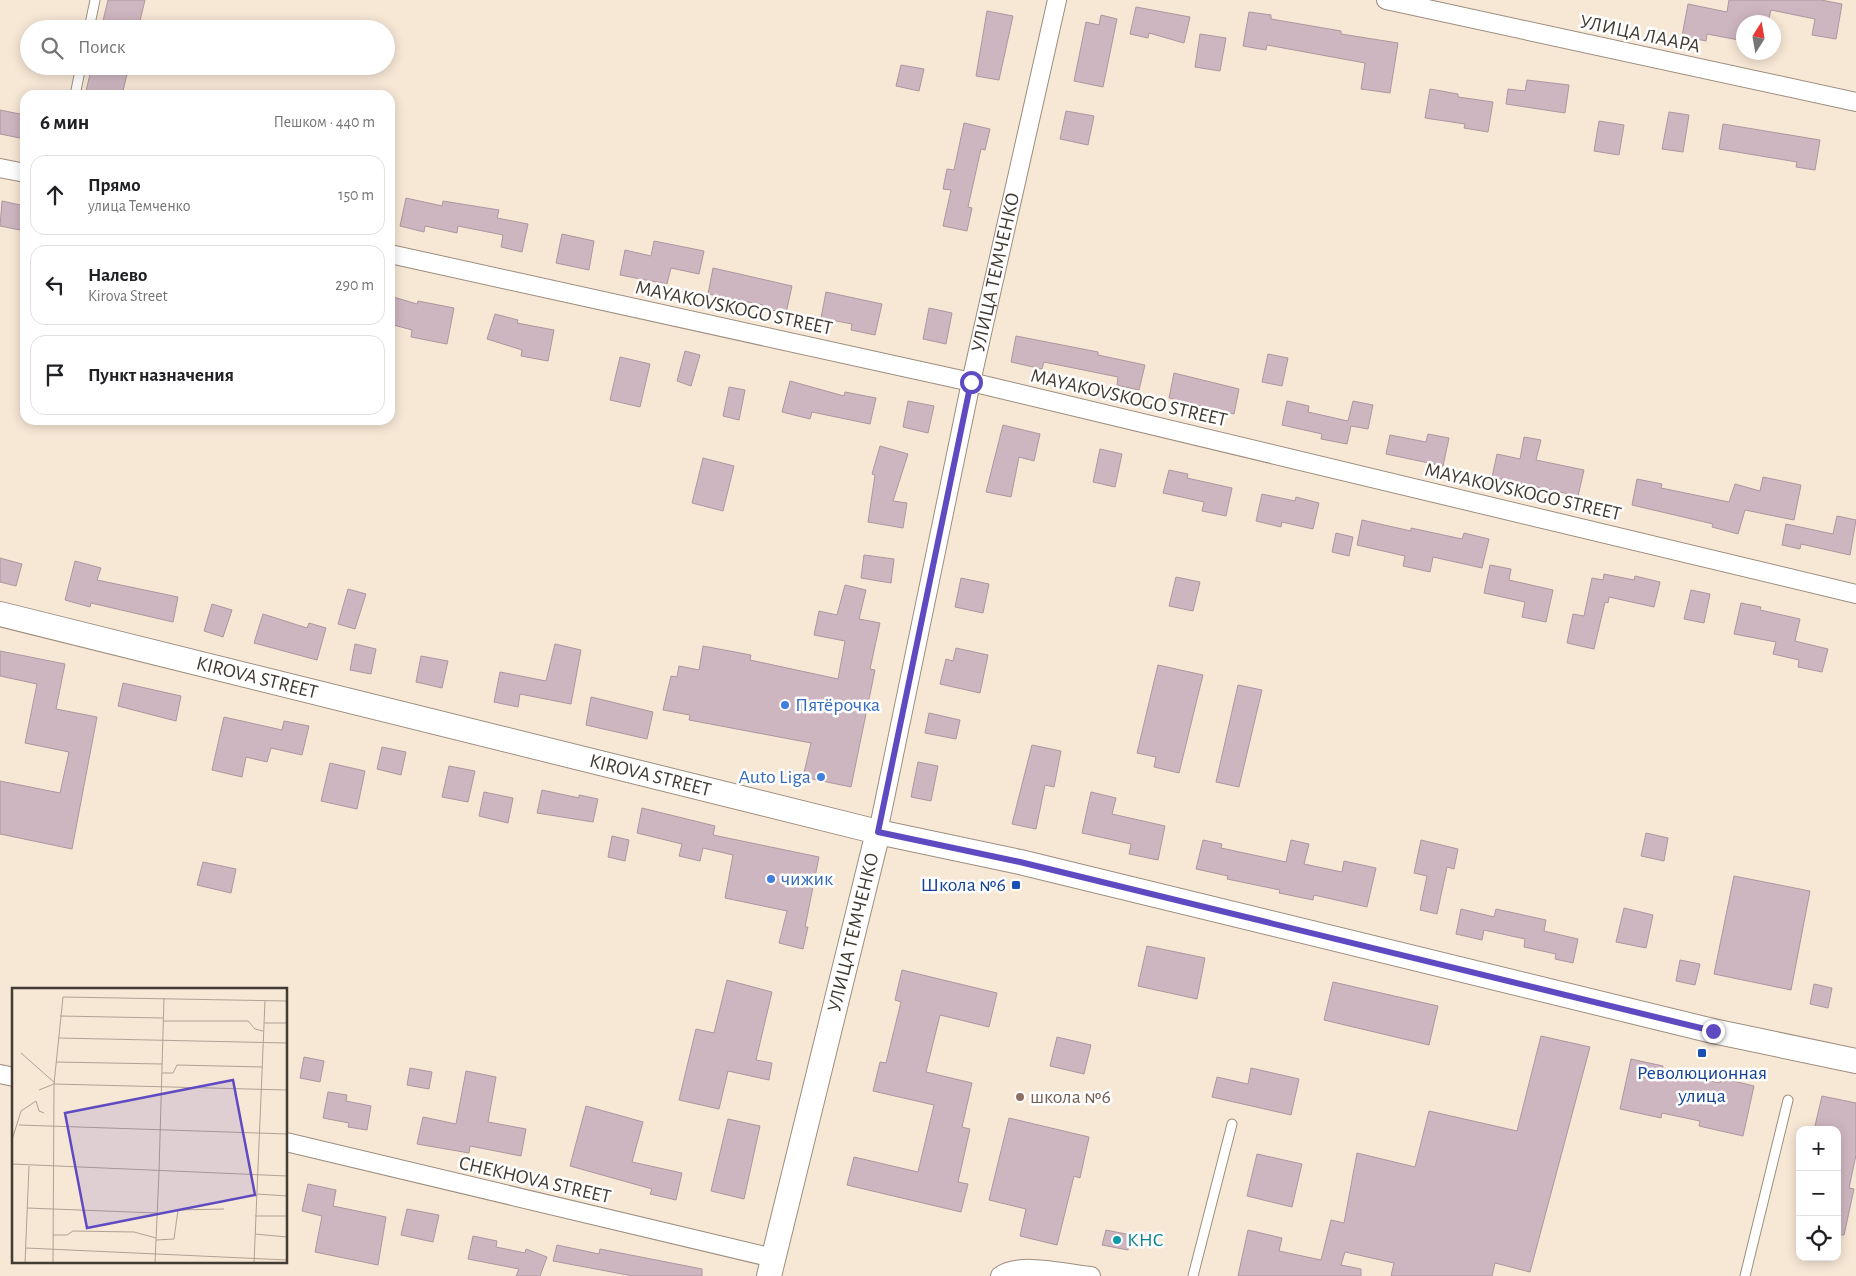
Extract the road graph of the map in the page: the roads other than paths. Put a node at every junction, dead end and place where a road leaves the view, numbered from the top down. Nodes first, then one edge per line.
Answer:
1 (96, 0) edge
2 (1057, 0) edge
3 (1386, 0) edge
4 (91, 20) edge
5 (79, 75) edge
6 (76, 90) edge
7 (1856, 102) edge
8 (0, 168) edge
9 (20, 173) edge
10 (395, 255) edge
11 (971, 382) junction
12 (1856, 594) edge
13 (0, 614) edge
14 (878, 832) junction
15 (1856, 1061) edge
16 (1788, 1100) dead end
17 (1232, 1124) dead end
18 (288, 1143) edge
19 (771, 1267) edge
20 (1000, 1276) edge
21 (1091, 1276) edge
22 (1193, 1276) edge
23 (1745, 1276) edge

1 - 4 lane
2 - 11 street, УЛИЦА ТЕМЧЕНКО
3 - 7 street, УЛИЦА ЛААРА
5 - 6 lane
8 - 9 street
10 - 11 street, MAYAKOVSKOGO STREET
11 - 12 street, MAYAKOVSKOGO STREET
11 - 14 street, УЛИЦА ТЕМЧЕНКО
13 - 14 main road, KIROVA STREET
14 - 15 main road, KIROVA STREET
14 - 19 main road, УЛИЦА ТЕМЧЕНКО
16 - 23 lane
17 - 22 lane
18 - 19 street, CHEKHOVA STREET
20 - 21 street

